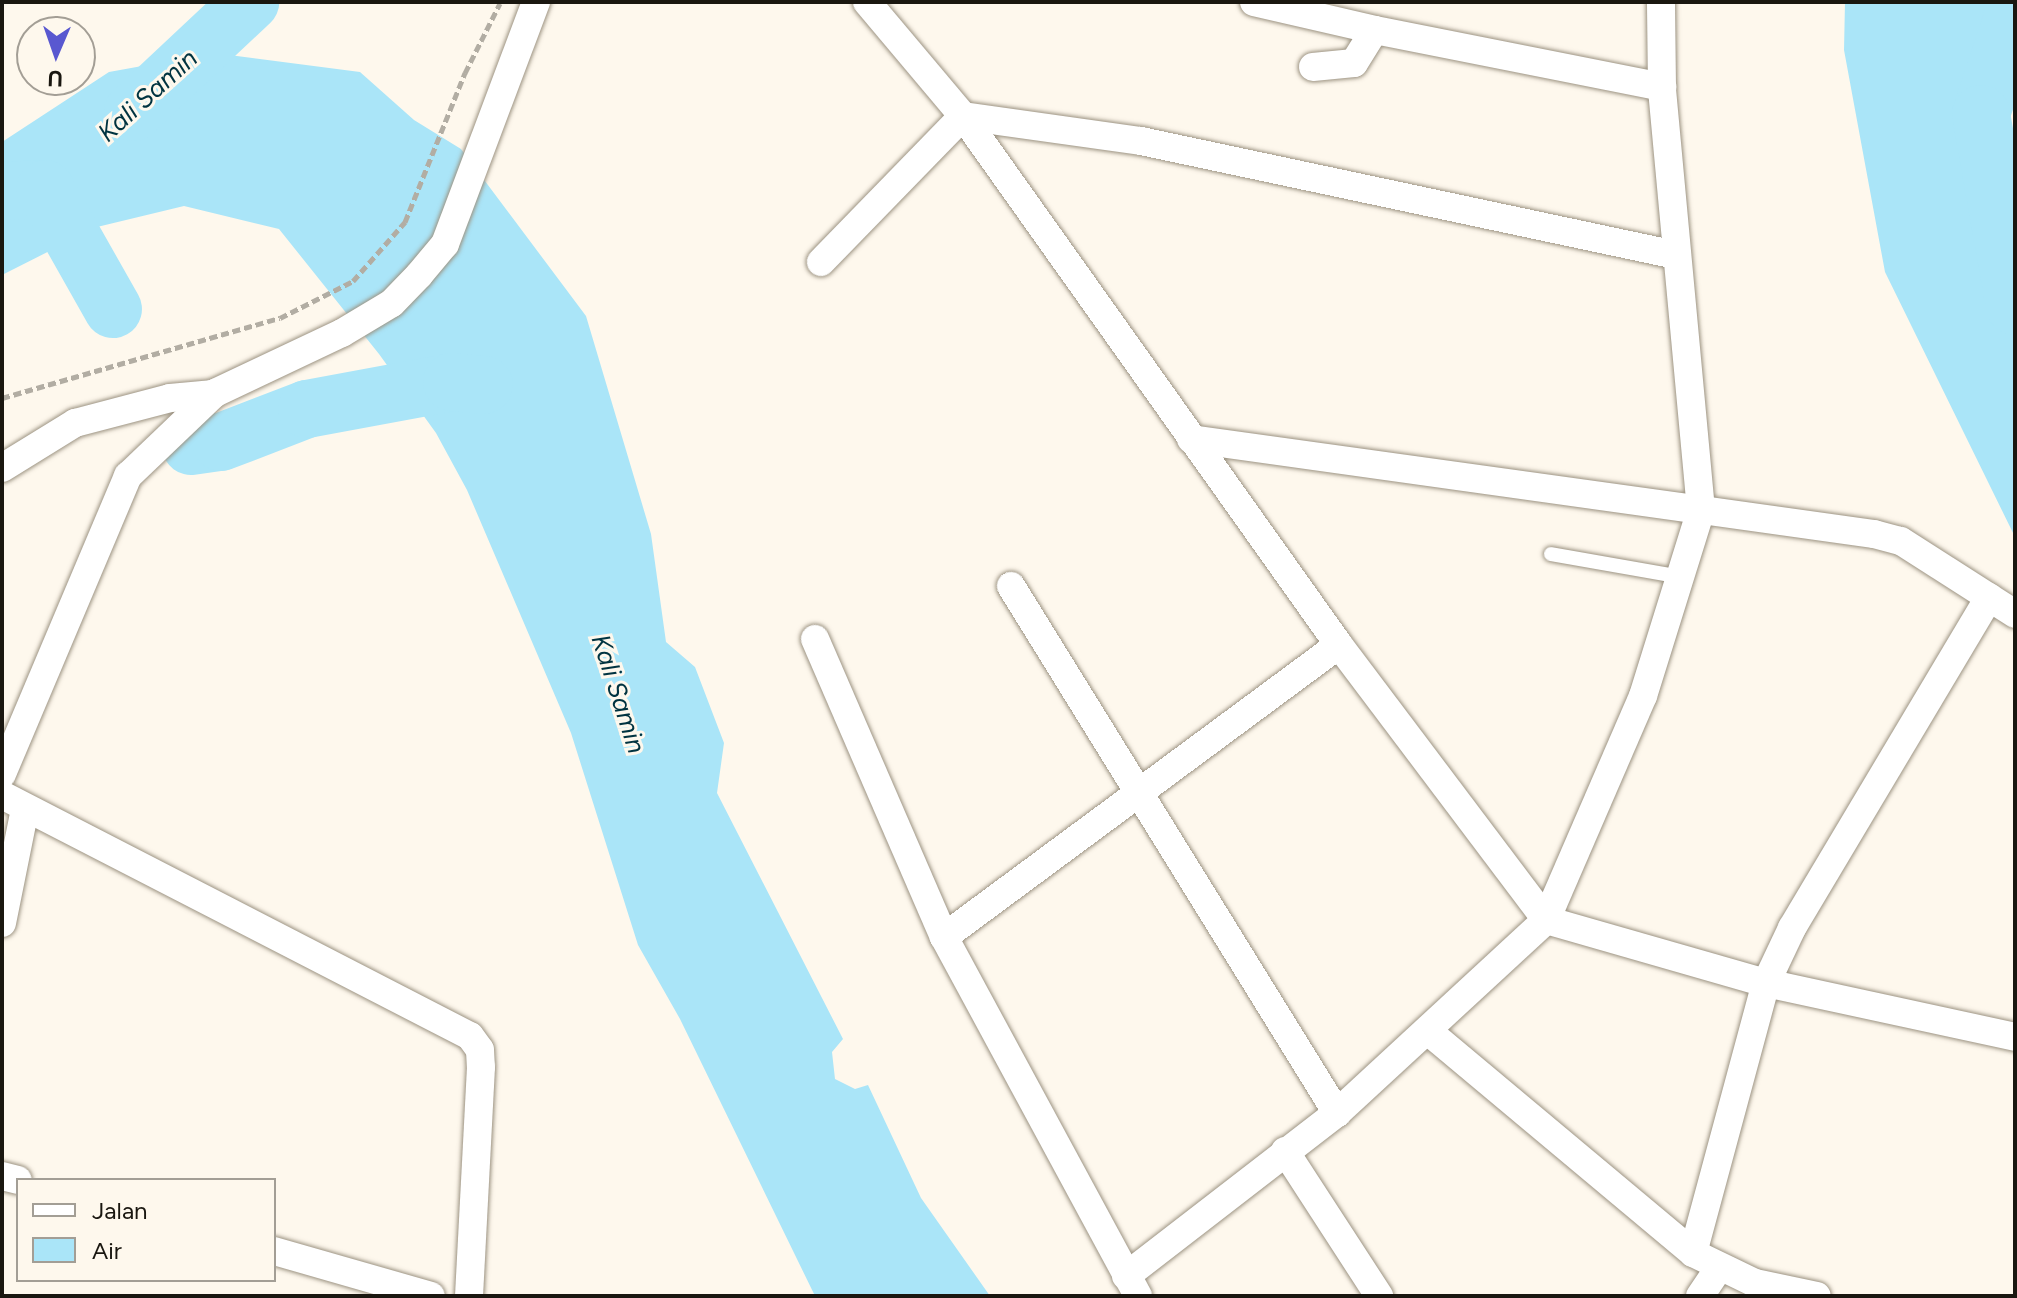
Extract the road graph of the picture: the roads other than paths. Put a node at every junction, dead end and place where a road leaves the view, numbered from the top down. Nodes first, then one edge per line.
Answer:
1 (536, 2) edge
2 (867, 2) edge
3 (1254, 2) edge
4 (1661, 2) edge
5 (1375, 30) junction
6 (1313, 67) dead end
7 (1662, 87) junction
8 (963, 116) junction
9 (1676, 255) junction
10 (821, 262) dead end
11 (215, 393) junction
12 (1191, 439) junction
13 (2, 468) edge
14 (1701, 510) junction
15 (1551, 554) dead end
16 (1681, 577) junction
17 (1011, 586) dead end
18 (1989, 597) junction
19 (2015, 614) edge
20 (815, 639) dead end
21 (1339, 645) junction
22 (2, 774) edge
23 (1138, 791) junction
24 (14, 802) edge
25 (1546, 920) junction
26 (2, 923) edge
27 (944, 937) junction
28 (1766, 983) junction
29 (1429, 1032) junction
30 (2015, 1037) edge
31 (1337, 1113) junction
32 (1285, 1151) junction
33 (276, 1252) edge
34 (1693, 1253) junction
35 (1718, 1269) junction
36 (1132, 1286) edge
37 (401, 1291) edge
38 (431, 1296) edge
39 (469, 1296) edge
40 (1379, 1296) edge
41 (1700, 1296) edge
42 (1817, 1296) edge

1 - 11 street
2 - 8 street
3 - 5 street
4 - 7 street
5 - 6 street
5 - 7 street
7 - 9 street
8 - 9 street
8 - 10 street
8 - 12 street
9 - 14 street
11 - 13 street
11 - 22 street
12 - 14 street
12 - 21 street
14 - 16 street
14 - 18 street
15 - 16 lane
16 - 25 street
17 - 23 street
18 - 19 street
18 - 28 street
20 - 27 street
21 - 23 street
21 - 25 street
23 - 27 street
23 - 31 street
24 - 26 street
24 - 39 street
25 - 28 street
25 - 29 street
27 - 36 street
28 - 30 street
28 - 34 street
29 - 31 street
29 - 34 street
31 - 32 street
32 - 36 street
32 - 40 street
33 - 37 street
34 - 35 street
35 - 41 street
35 - 42 street
37 - 38 street

